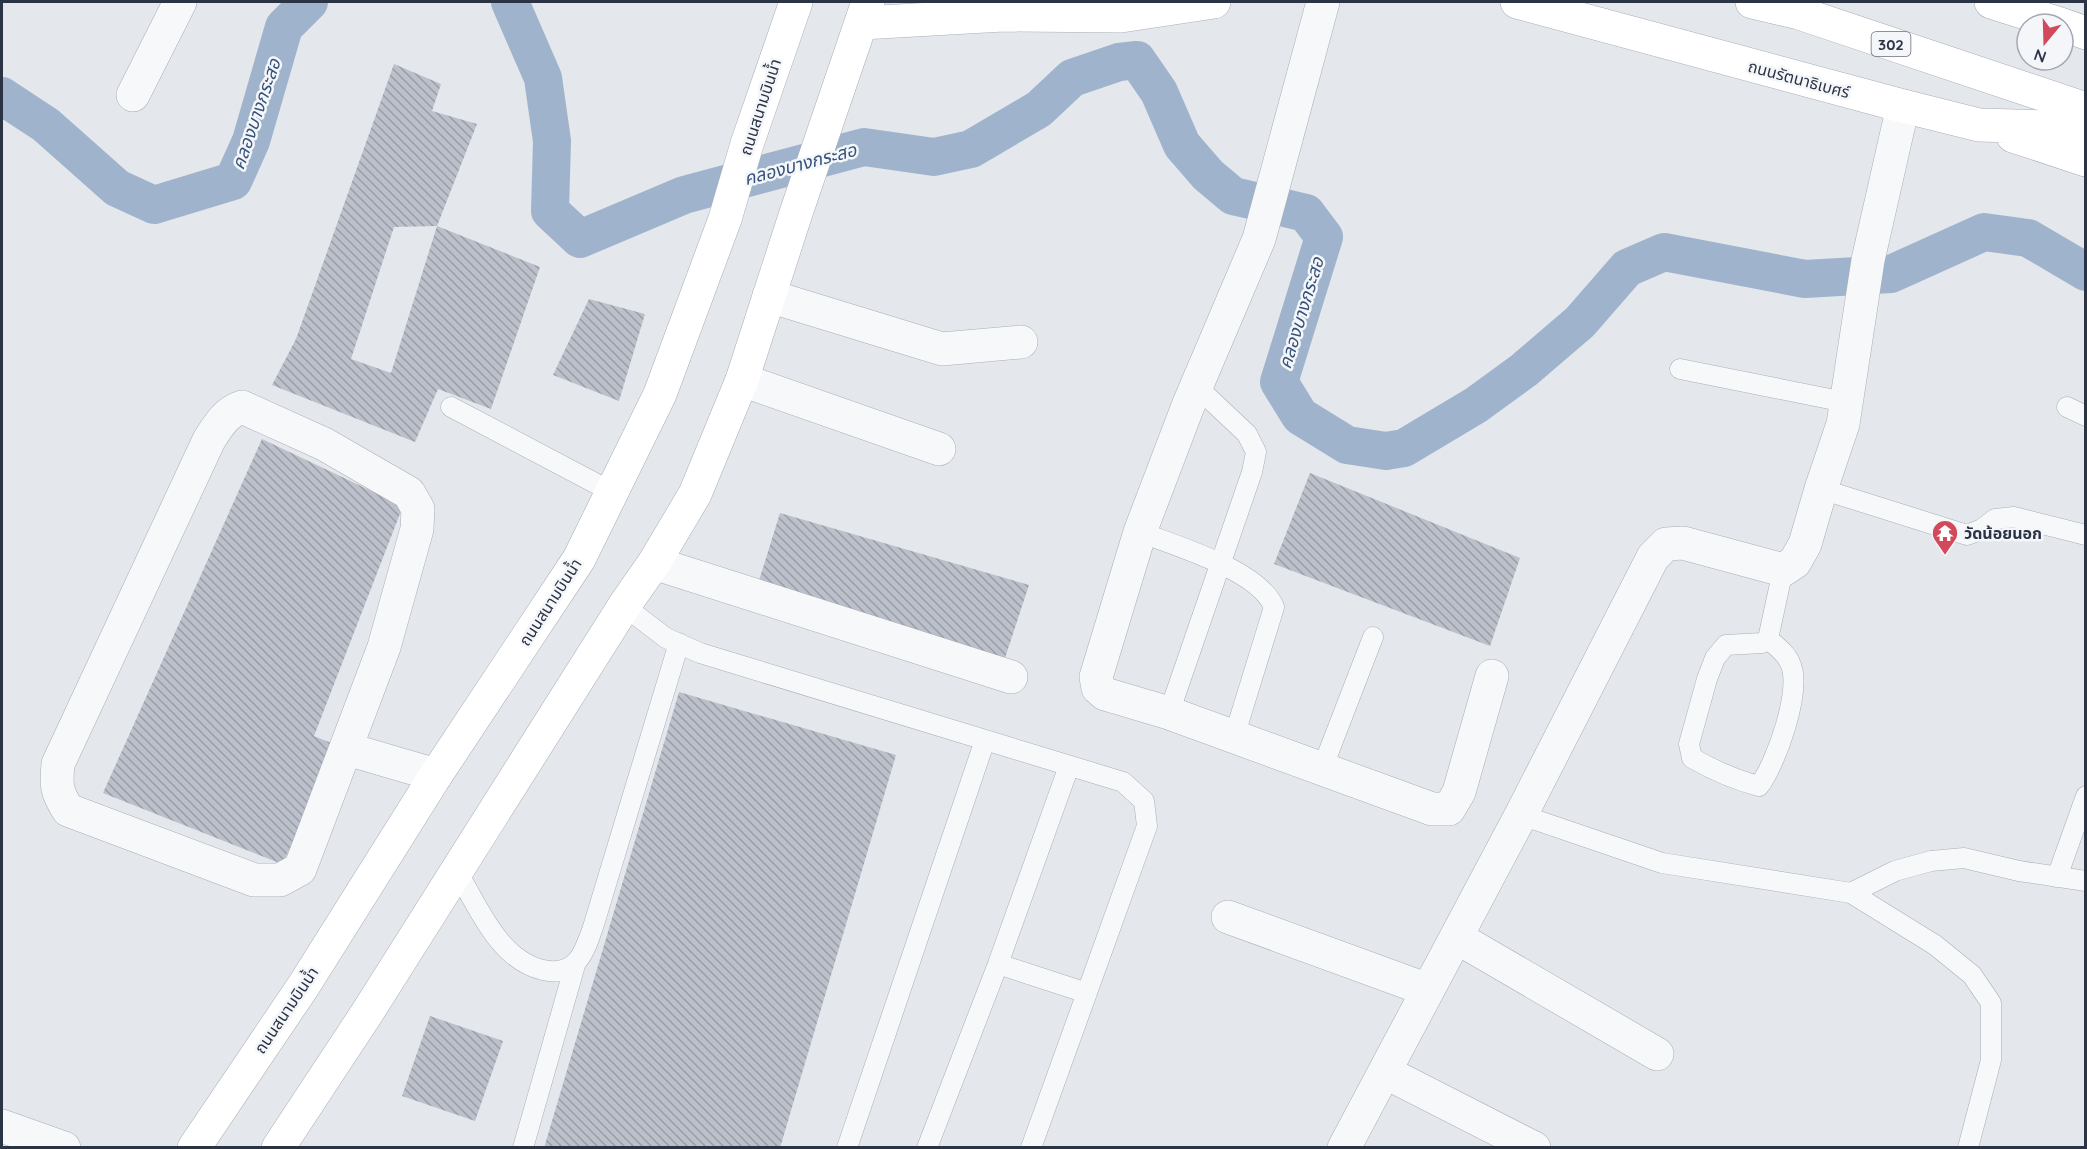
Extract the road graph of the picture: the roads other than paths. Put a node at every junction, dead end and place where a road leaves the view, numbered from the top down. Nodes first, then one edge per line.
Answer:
1 (180, 2) edge
2 (796, 2) edge
3 (1214, 2) edge
4 (1323, 2) edge
5 (1516, 2) edge
6 (1752, 2) edge
7 (1991, 2) edge
8 (865, 12) edge
9 (2022, 12) edge
10 (134, 95) dead end
11 (1903, 106) junction
12 (2085, 109) edge
13 (1979, 125) junction
14 (2085, 128) edge
15 (2085, 160) edge
16 (769, 296) junction
17 (1021, 342) dead end
18 (1680, 369) dead end
19 (742, 380) junction
20 (1196, 387) junction
21 (1845, 402) junction
22 (451, 407) dead end
23 (2067, 407) dead end
24 (2085, 416) edge
25 (939, 449) dead end
26 (1821, 489) junction
27 (612, 492) junction
28 (1140, 532) junction
29 (2085, 536) edge
30 (654, 563) junction
31 (1221, 563) junction
32 (1783, 570) junction
33 (624, 606) junction
34 (1373, 637) dead end
35 (1768, 639) junction
36 (679, 643) junction
37 (1492, 676) dead end
38 (1011, 677) dead end
39 (1169, 713) junction
40 (1234, 736) junction
41 (985, 740) junction
42 (347, 749) junction
43 (1069, 766) junction
44 (1322, 769) junction
45 (436, 775) junction
46 (2085, 796) edge
47 (1521, 815) junction
48 (457, 871) junction
49 (2057, 877) junction
50 (2085, 881) edge
51 (1851, 893) junction
52 (1228, 917) dead end
53 (1456, 937) junction
54 (998, 964) junction
55 (575, 965) junction
56 (1428, 990) junction
57 (1087, 993) junction
58 (1657, 1054) dead end
59 (1385, 1072) junction
60 (2, 1126) edge
61 (64, 1148) edge
62 (194, 1148) edge
63 (278, 1148) edge
64 (523, 1148) edge
65 (846, 1148) edge
66 (927, 1148) edge
67 (1031, 1148) edge
68 (1344, 1148) edge
69 (1534, 1148) edge
70 (1968, 1148) edge

1 - 10 street
2 - 27 main road, ถนนสนามบินน้ำ
3 - 8 main road
4 - 20 street
5 - 11 main road, ถนนรัตนาธิเบศร์
6 - 12 main road, 302
7 - 9 main road
8 - 16 main road
11 - 13 main road, ถนนรัตนาธิเบศร์
11 - 21 street
13 - 14 main road, ถนนรัตนาธิเบศร์
13 - 15 main road
16 - 17 street
16 - 19 main road
18 - 21 lane
19 - 25 street
19 - 30 main road
20 - 28 street
20 - 31 lane
21 - 26 street
22 - 27 lane
23 - 24 lane
26 - 29 lane
26 - 32 street
27 - 45 main road, ถนนสนามบินน้ำ
28 - 31 lane
28 - 39 street
30 - 33 main road
30 - 38 street
31 - 39 lane
31 - 40 lane
32 - 35 lane
32 - 47 street
33 - 36 lane
33 - 48 main road
34 - 44 lane
35 - 35 lane
36 - 41 lane
36 - 55 lane
37 - 44 street
39 - 40 street
40 - 44 street
41 - 43 lane
41 - 65 lane
42 - 42 street
42 - 45 street
43 - 54 lane
43 - 57 lane
45 - 62 main road, ถนนสนามบินน้ำ
46 - 49 lane
47 - 51 lane
47 - 53 street
48 - 55 lane
48 - 63 main road
49 - 50 lane
49 - 51 lane
51 - 70 lane
52 - 56 street
53 - 56 street
53 - 58 street
54 - 57 lane
54 - 66 lane
55 - 64 lane
56 - 59 street
57 - 67 lane
59 - 68 street
59 - 69 street
60 - 61 street

